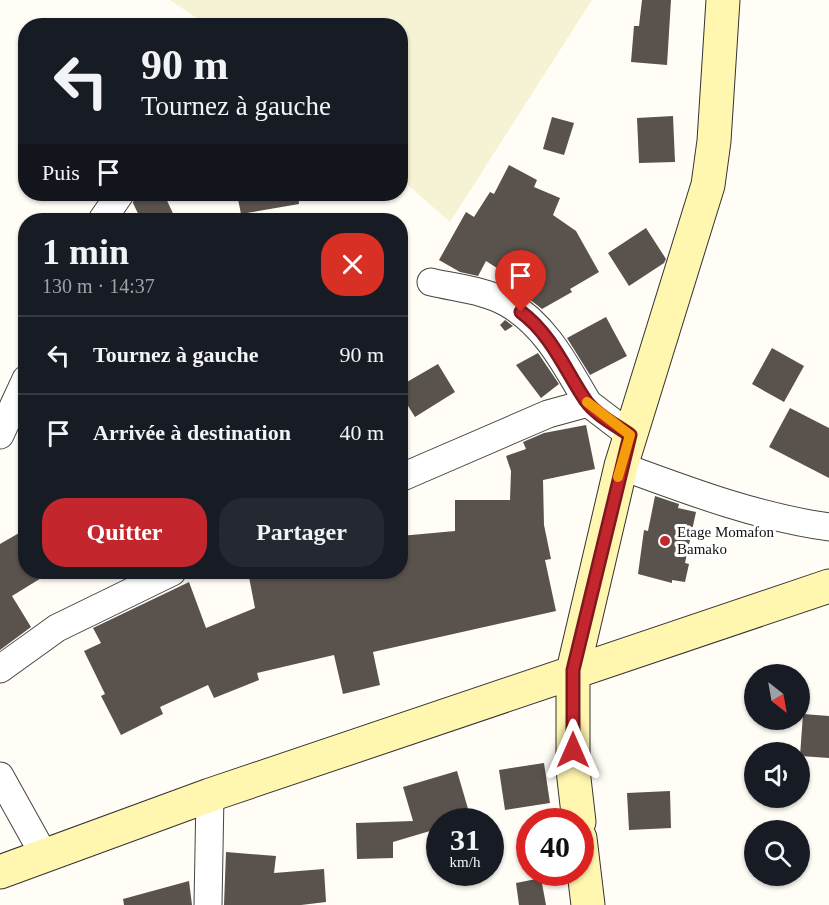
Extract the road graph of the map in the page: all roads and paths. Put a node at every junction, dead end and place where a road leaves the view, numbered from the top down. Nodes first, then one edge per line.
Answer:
1 (723, 0) edge
2 (431, 282) dead end
3 (18, 396) edge
4 (588, 403) junction
5 (0, 435) edge
6 (630, 435) junction
7 (621, 466) junction
8 (408, 475) edge
9 (829, 527) edge
10 (158, 579) edge
11 (829, 586) edge
12 (0, 669) edge
13 (573, 670) junction
14 (0, 776) edge
15 (210, 795) junction
16 (577, 808) edge
17 (44, 855) junction
18 (0, 872) edge
19 (586, 886) edge
20 (208, 905) edge
21 (588, 905) edge

1 - 6 street
2 - 4 street
3 - 5 street
4 - 6 street
4 - 8 street
6 - 7 street
7 - 9 street
7 - 13 street
10 - 12 street
11 - 13 street
13 - 15 street
13 - 16 street
14 - 17 street
15 - 17 street
15 - 20 street
17 - 18 street
19 - 21 street

